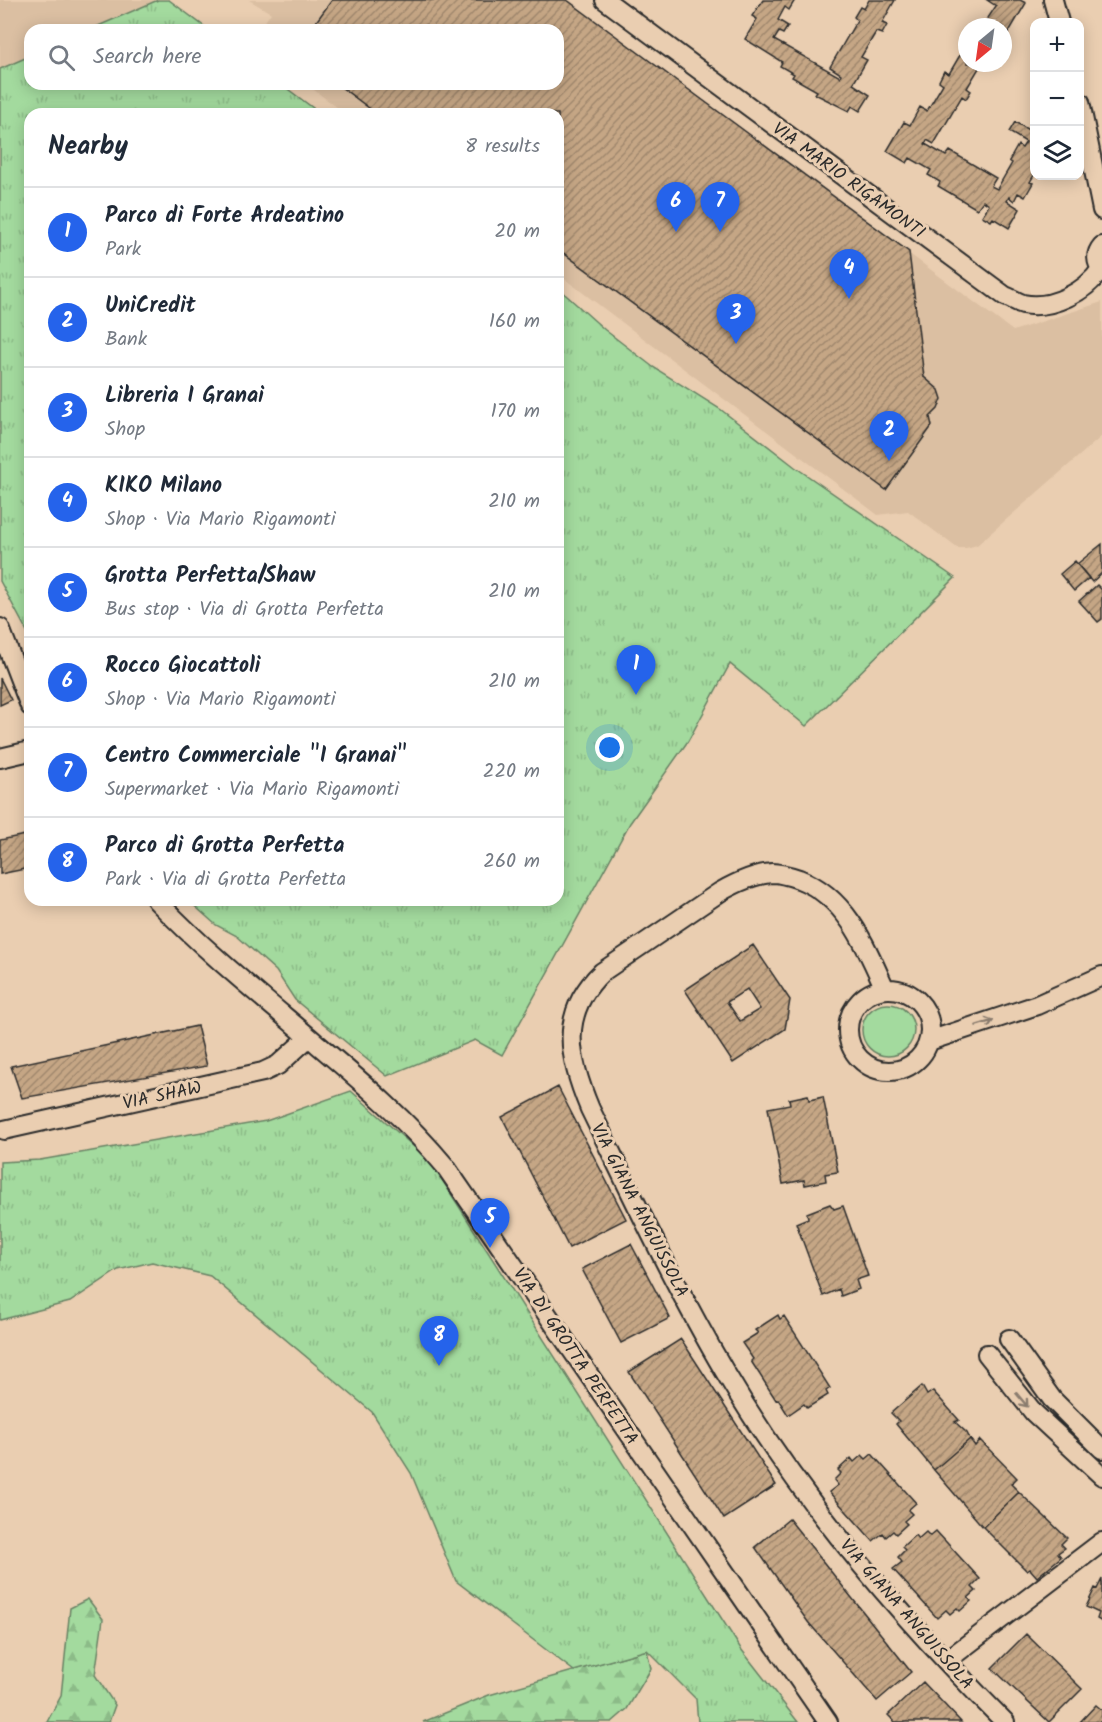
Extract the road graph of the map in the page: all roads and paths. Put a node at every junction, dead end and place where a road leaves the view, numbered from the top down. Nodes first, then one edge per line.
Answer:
1 (605, 0) edge
2 (1053, 0) edge
3 (1058, 18) edge
4 (1084, 122) edge
5 (1102, 210) edge
6 (1102, 246) edge
7 (1101, 269) edge
8 (0, 628) edge
9 (24, 690) edge
10 (24, 752) edge
11 (0, 758) edge
12 (162, 906) edge
13 (1102, 976) edge
14 (885, 989) junction
15 (309, 1037) junction
16 (929, 1041) junction
17 (4, 1130) dead end
18 (1009, 1339) dead end
19 (987, 1354) dead end
20 (1102, 1449) edge
21 (1102, 1476) edge
22 (1102, 1542) edge
23 (946, 1661) junction
24 (828, 1722) edge
25 (1005, 1722) edge

1 - 7 street, VIA MARIO RIGAMONTI
2 - 3 street
4 - 5 street
6 - 7 street
8 - 9 street
10 - 11 street
12 - 15 street, VIA DI GROTTA PERFETTA
16 -> 13 street
14 - 16 street
14 - 16 street
14 - 23 street, VIA GIANA ANGUISSOLA
15 - 17 street, VIA SHAW
15 - 24 street, VIA DI GROTTA PERFETTA
18 - 20 street
19 -> 21 street
22 - 23 street
23 - 25 street, VIA GIANA ANGUISSOLA

